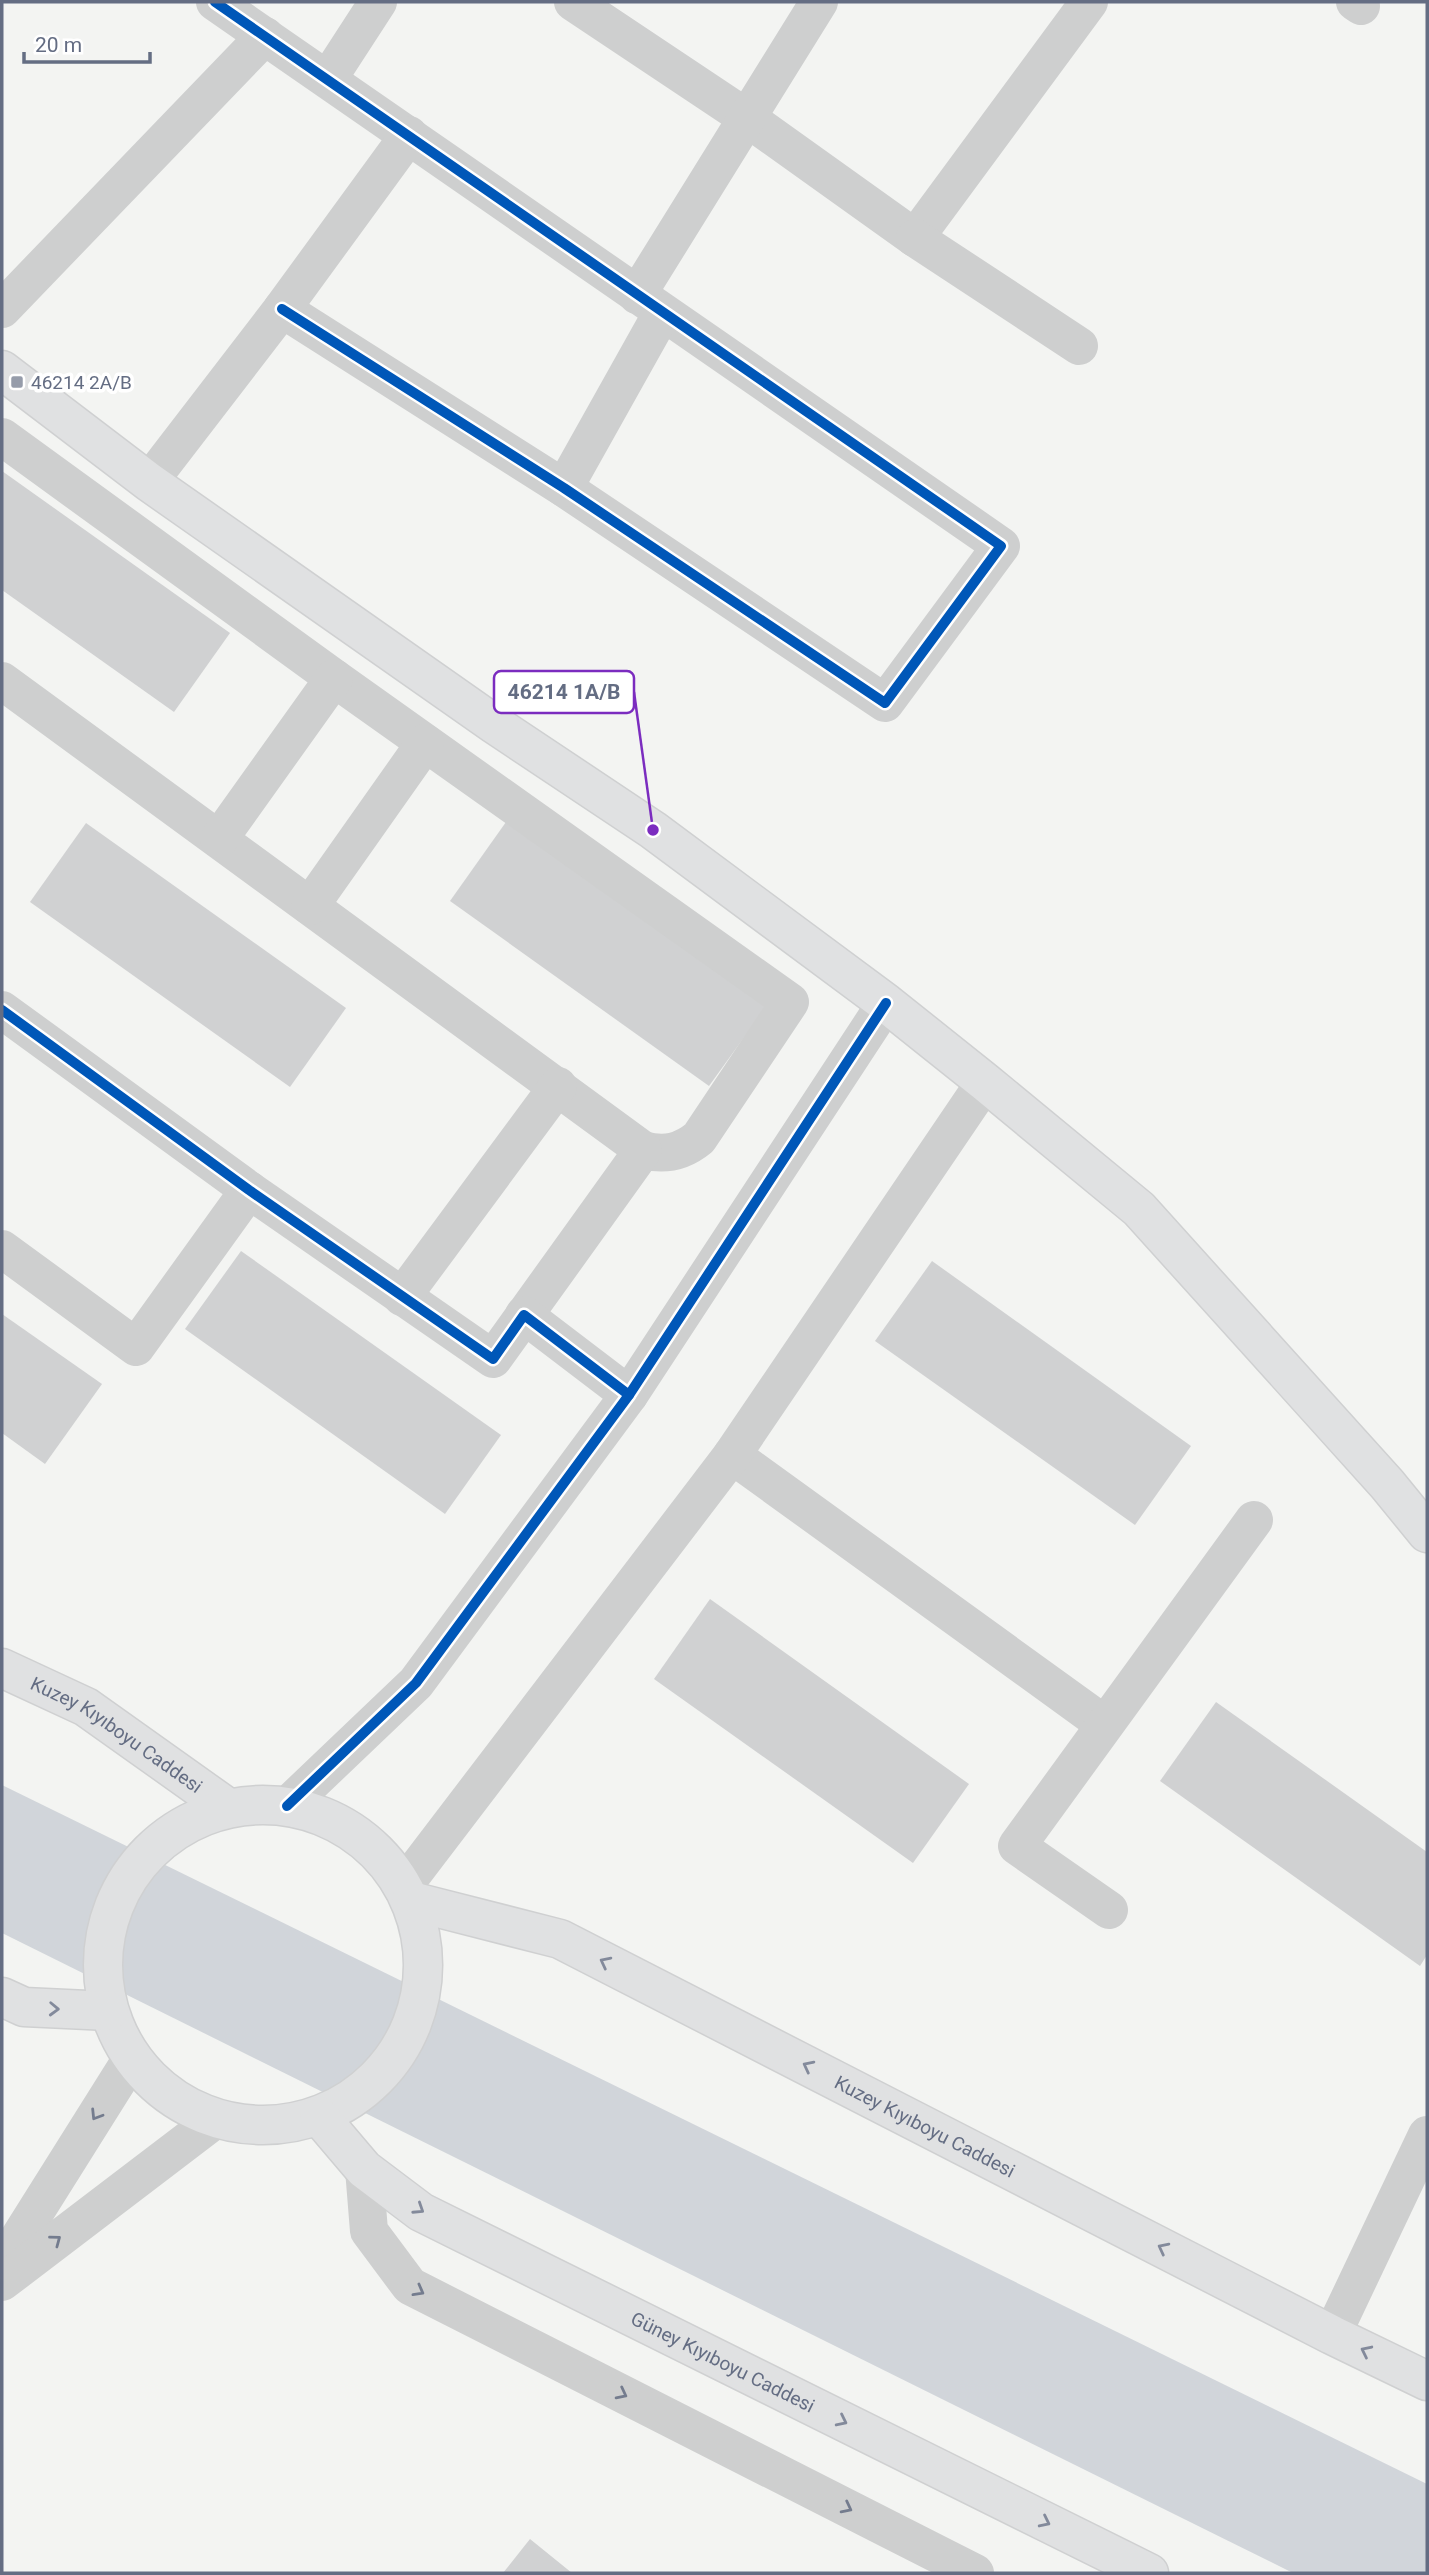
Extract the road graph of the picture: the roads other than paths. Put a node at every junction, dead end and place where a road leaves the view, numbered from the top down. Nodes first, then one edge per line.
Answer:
1 (215, 2) edge
2 (378, 2) edge
3 (573, 2) edge
4 (819, 2) edge
5 (1089, 2) edge
6 (265, 36) junction
7 (328, 79) junction
8 (747, 118) junction
9 (409, 135) junction
10 (915, 238) junction
11 (649, 304) junction
12 (2, 309) edge
13 (282, 309) junction
14 (1079, 346) dead end
15 (2, 370) edge
16 (2, 437) edge
17 (149, 482) junction
18 (564, 488) junction
19 (334, 678) junction
20 (2, 681) edge
21 (425, 743) junction
22 (219, 839) junction
23 (310, 906) junction
24 (886, 1003) junction
25 (2, 1010) edge
26 (985, 1082) junction
27 (558, 1086) junction
28 (643, 1150) junction
29 (249, 1190) junction
30 (2, 1249) edge
31 (402, 1297) junction
32 (524, 1315) junction
33 (629, 1395) junction
34 (732, 1455) junction
35 (1254, 1520) dead end
36 (1427, 1533) edge
37 (2, 1668) edge
38 (1104, 1724) junction
39 (287, 1806) junction
40 (228, 1808) junction
41 (406, 1894) junction
42 (1109, 1910) dead end
43 (2, 1997) edge
44 (109, 2011) junction
45 (132, 2058) junction
46 (320, 2116) junction
47 (216, 2119) junction
48 (1427, 2135) edge
49 (364, 2169) junction
50 (2, 2265) edge
51 (2, 2281) edge
52 (1332, 2335) junction
53 (1427, 2381) edge
54 (975, 2573) edge
55 (1149, 2573) edge

1 - 6 street
2 - 7 street
3 - 8 street
4 - 8 street
5 - 10 street
6 - 7 street
6 - 12 street
7 - 9 street
8 - 10 street
8 - 11 street
9 - 11 street
9 - 13 street
10 - 14 street
11 - 18 street
11 - 18 street
13 - 17 street
13 - 18 street
15 - 17 main road
16 - 19 street
17 - 24 main road
19 - 21 street
19 - 22 street
20 - 22 street
21 - 23 street
21 - 28 street
22 - 23 street
23 - 27 street
24 - 26 main road
24 - 33 street
25 - 29 street
26 - 34 street
26 - 36 main road
27 - 28 street
27 - 31 street
28 - 32 street
29 - 30 street
29 - 31 street
31 - 32 street
32 - 33 street
33 - 39 street
34 - 38 street
34 - 41 street
35 - 38 street
37 - 40 main road, Kuzey Kıyıboyu Caddesi
38 - 42 street
39 - 40 main road
39 - 41 main road
40 - 44 main road
41 - 46 main road
52 -> 41 main road, Kuzey Kıyıboyu Caddesi
43 -> 44 main road
44 - 45 main road
45 - 47 main road
45 -> 50 street
46 - 47 main road
46 - 49 main road, Güney Kıyıboyu Caddesi
51 -> 47 street
48 - 52 street
49 -> 54 street
49 -> 55 main road, Güney Kıyıboyu Caddesi
53 -> 52 main road, Kuzey Kıyıboyu Caddesi

